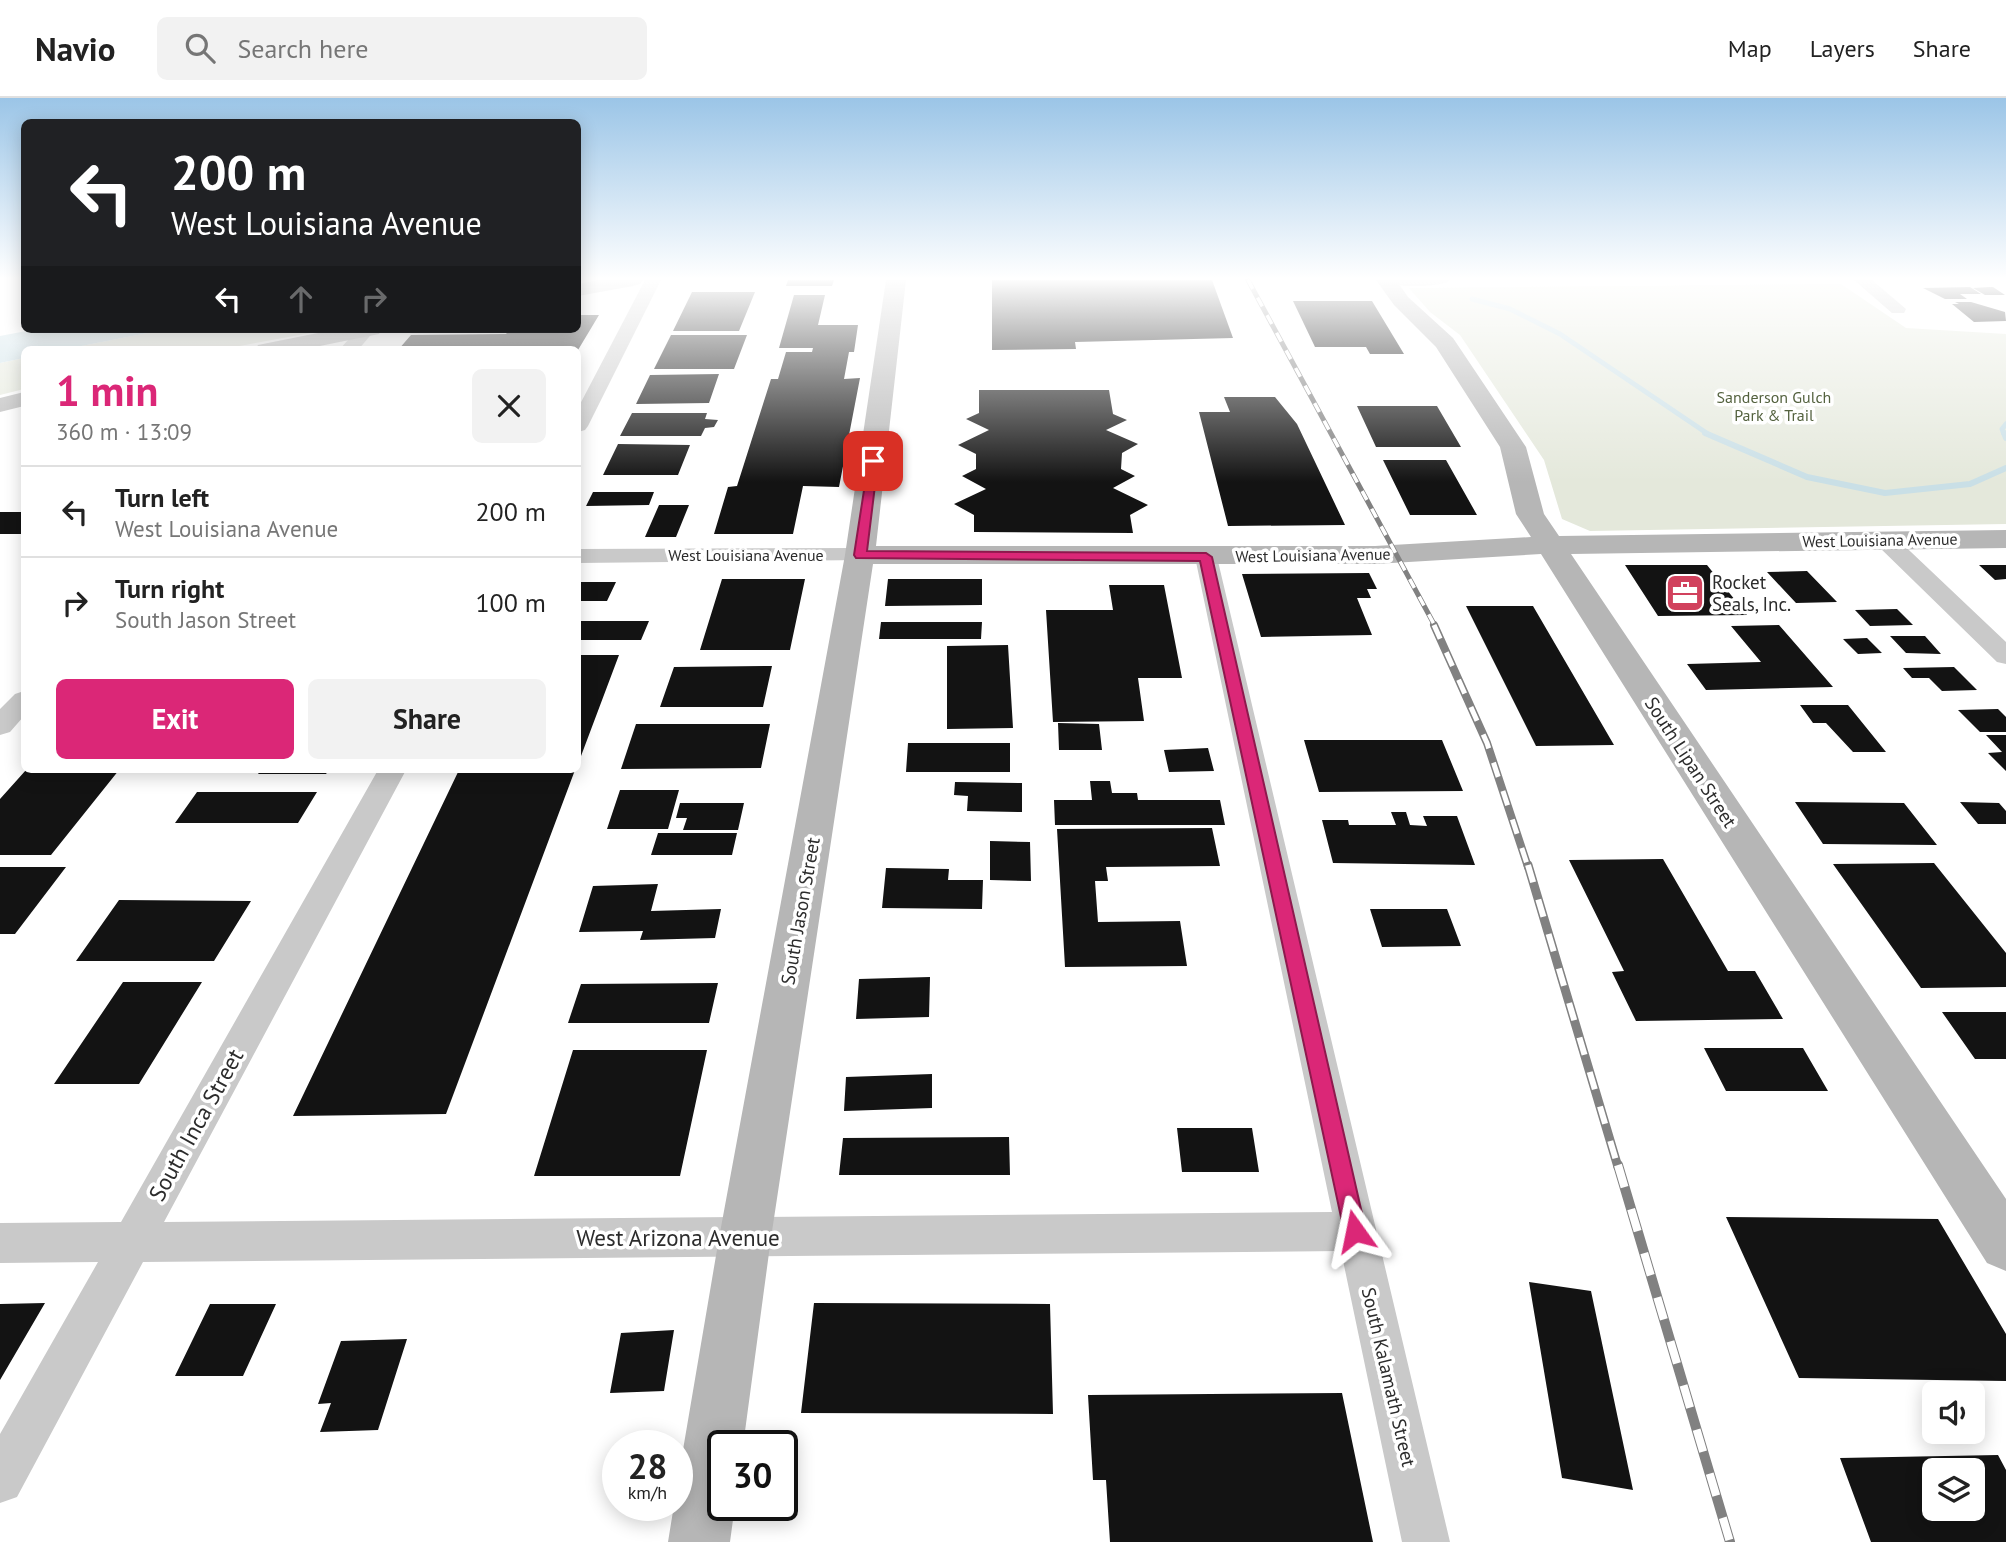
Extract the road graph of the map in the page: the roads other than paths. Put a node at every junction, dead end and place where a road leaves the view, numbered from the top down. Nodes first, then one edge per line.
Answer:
1 (618, 347) edge
2 (887, 347) edge
3 (1448, 347) edge
4 (21, 400) edge
5 (0, 405) edge
6 (581, 420) edge
7 (1884, 539) junction
8 (2006, 539) edge
9 (1550, 545) junction
10 (860, 555) junction
11 (581, 556) edge
12 (1206, 557) junction
13 (2006, 656) edge
14 (21, 703) edge
15 (0, 726) edge
16 (390, 773) edge
17 (1991, 1198) edge
18 (1355, 1231) junction
19 (745, 1238) junction
20 (131, 1242) junction
21 (0, 1243) edge
22 (2006, 1245) edge
23 (0, 1480) edge
24 (698, 1542) edge
25 (1426, 1542) edge

1 - 6 street
2 - 10 street, South Jason Street
3 - 9 street, South Lipan Street
4 - 5 street
7 - 8 street, West Louisiana Avenue
7 - 9 street, West Louisiana Avenue
7 - 13 street
9 - 12 street, West Louisiana Avenue
9 - 17 street, South Lipan Street
10 - 11 street, West Louisiana Avenue
10 - 12 street, West Louisiana Avenue
10 - 19 street, South Jason Street
12 - 18 street, South Kalamath Street
14 - 15 street
16 - 20 street, South Inca Street
17 - 22 street, South Lipan Street
18 - 19 street, West Arizona Avenue
18 - 25 street, South Kalamath Street
19 - 20 street, West Arizona Avenue
19 - 24 street, South Jason Street
20 - 21 street, West Arizona Avenue
20 - 23 street, South Inca Street

